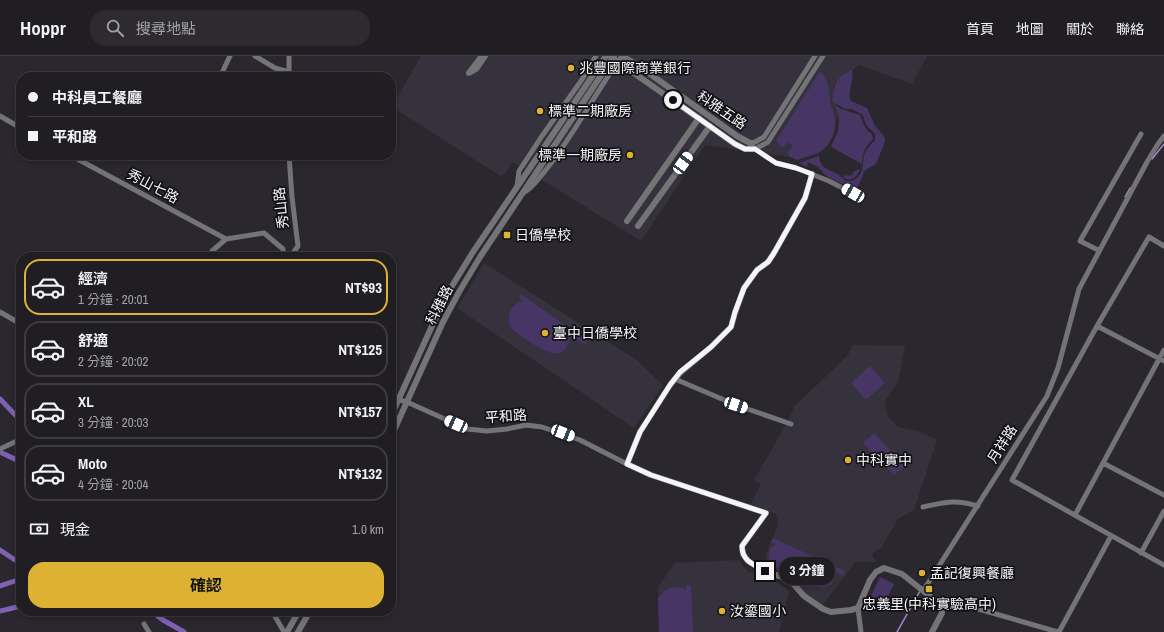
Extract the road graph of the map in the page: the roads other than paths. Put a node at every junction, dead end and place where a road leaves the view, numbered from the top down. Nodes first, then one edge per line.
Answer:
1 (230, 56) edge
2 (255, 56) edge
3 (289, 56) edge
4 (485, 56) edge
5 (596, 56) edge
6 (606, 56) edge
7 (622, 56) edge
8 (815, 56) edge
9 (824, 56) edge
10 (480, 58) edge
11 (614, 58) edge
12 (222, 72) edge
13 (284, 72) edge
14 (289, 72) edge
15 (0, 116) edge
16 (699, 118) junction
17 (16, 125) edge
18 (710, 126) junction
19 (1141, 134) dead end
20 (1164, 136) edge
21 (750, 142) junction
22 (755, 149) junction
23 (79, 160) edge
24 (289, 160) edge
25 (812, 174) junction
26 (517, 187) junction
27 (860, 197) dead end
28 (627, 221) dead end
29 (638, 226) dead end
30 (226, 239) junction
31 (1164, 246) edge
32 (1098, 250) junction
33 (212, 252) edge
34 (283, 252) edge
35 (294, 252) edge
36 (0, 312) edge
37 (16, 321) edge
38 (1097, 326) junction
39 (1164, 350) edge
40 (1162, 360) edge
41 (675, 379) junction
42 (398, 400) junction
43 (407, 402) junction
44 (396, 405) edge
45 (790, 424) dead end
46 (396, 426) edge
47 (16, 441) edge
48 (0, 449) edge
49 (1104, 463) junction
50 (627, 464) junction
51 (1164, 495) edge
52 (977, 505) junction
53 (923, 507) dead end
54 (1164, 511) edge
55 (1075, 515) junction
56 (1111, 536) junction
57 (1141, 553) junction
58 (1164, 565) edge
59 (922, 590) junction
60 (942, 607) junction
61 (858, 608) junction
62 (275, 616) edge
63 (296, 616) edge
64 (307, 616) edge
65 (144, 624) dead end
66 (149, 632) edge
67 (286, 632) edge
68 (298, 632) edge
69 (861, 632) edge
70 (932, 632) edge
71 (1059, 632) edge

1 - 12 street
2 - 13 street
3 - 14 street
4 - 10 street
5 - 26 street, 科雅路
6 - 26 street, 科雅路
7 - 11 street, 科雅路
7 - 21 street, 科雅五路
8 - 21 street
9 - 22 street
11 - 16 street, 科雅五路
11 - 43 street, 科雅路
15 - 17 street
16 - 18 street, 科雅五路
16 - 28 street
18 - 22 street, 科雅五路
18 - 29 street
19 - 32 street
20 - 32 street, 月祥路
21 - 22 street
22 - 25 street
23 - 30 street, 秀山七路
24 - 35 street, 秀山路
25 - 27 street
25 - 41 street
26 - 42 street, 科雅路
30 - 33 street
30 - 34 street
31 - 38 street
32 - 52 street, 月祥路
36 - 37 street
38 - 40 street
38 - 55 street
39 - 40 street
40 - 49 street
41 - 45 street
41 - 50 street
42 - 43 street, 平和路
42 - 44 street, 科雅路
43 - 46 street, 科雅路
43 - 50 street, 平和路
47 - 48 street
49 - 51 street
49 - 55 street
50 - 61 street, 平和路
52 - 53 street
52 - 59 street, 月祥路
54 - 57 street
55 - 56 street
56 - 57 street
56 - 71 street
57 - 58 street
59 - 60 street
59 - 61 street
60 - 70 street
60 - 71 street
61 - 69 street
62 - 67 street
63 - 67 street
64 - 68 street
65 - 66 street

